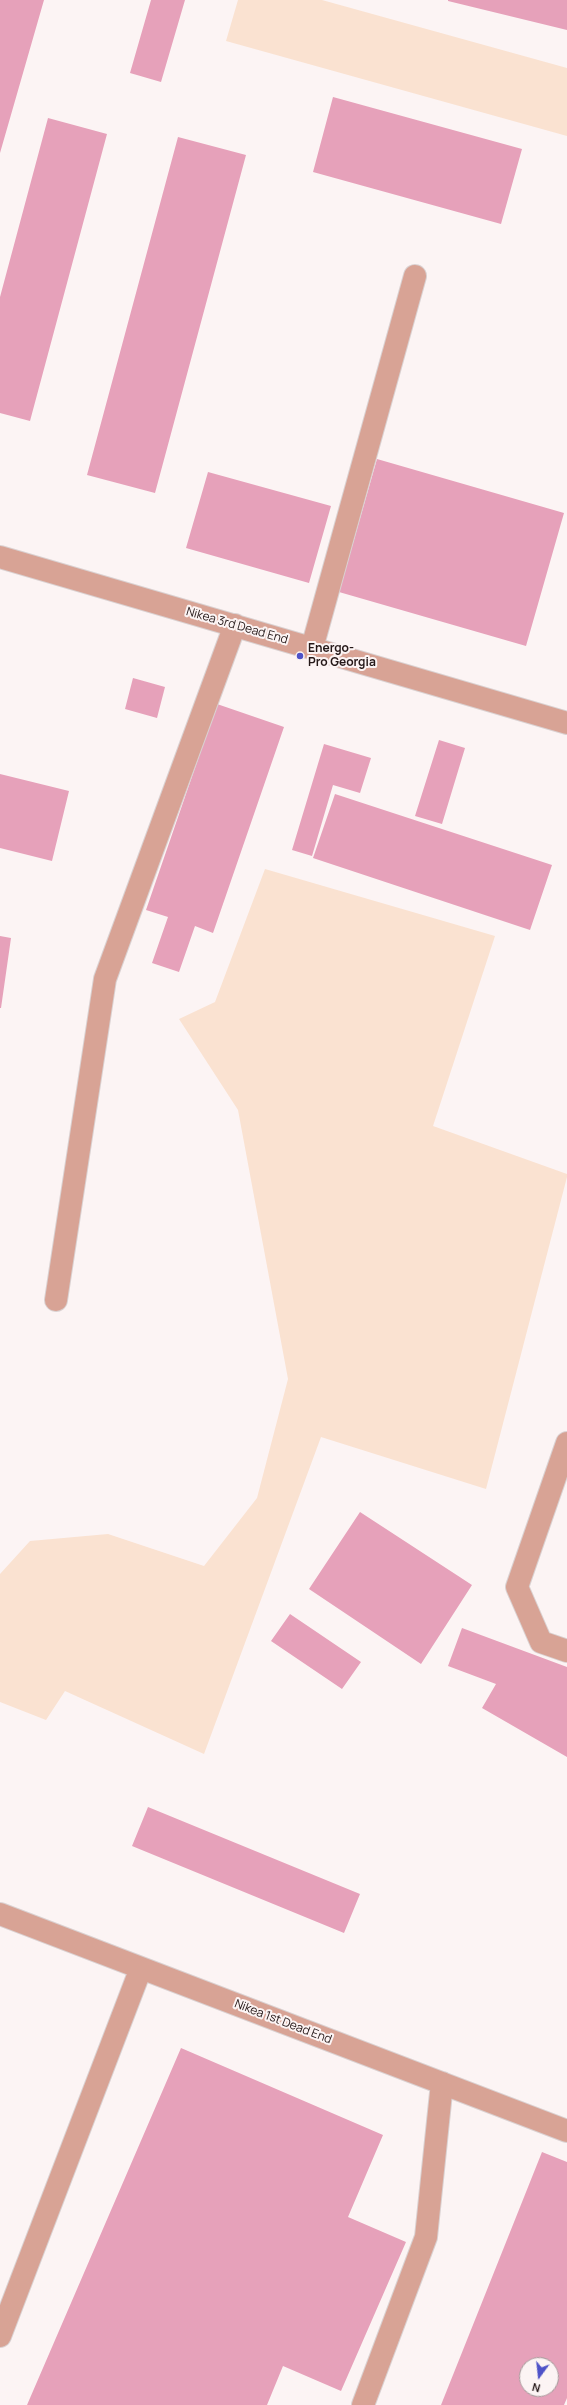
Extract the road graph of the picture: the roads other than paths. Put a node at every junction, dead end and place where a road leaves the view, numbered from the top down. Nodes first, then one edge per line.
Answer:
1 (415, 276) dead end
2 (0, 557) edge
3 (235, 625) junction
4 (312, 648) junction
5 (567, 723) edge
6 (56, 1300) dead end
7 (567, 1443) edge
8 (567, 1651) edge
9 (0, 1914) edge
10 (142, 1968) junction
11 (442, 2083) junction
12 (567, 2130) edge
13 (0, 2336) edge
14 (363, 2405) edge

1 - 4 street
2 - 3 street, Nikea 3rd Dead End
3 - 4 street, Nikea 3rd Dead End
3 - 6 street
4 - 5 street, Nikea 3rd Dead End
7 - 8 street
9 - 10 street, Nikea 1st Dead End
10 - 11 street, Nikea 1st Dead End
10 - 13 street
11 - 12 street, Nikea 1st Dead End
11 - 14 street

